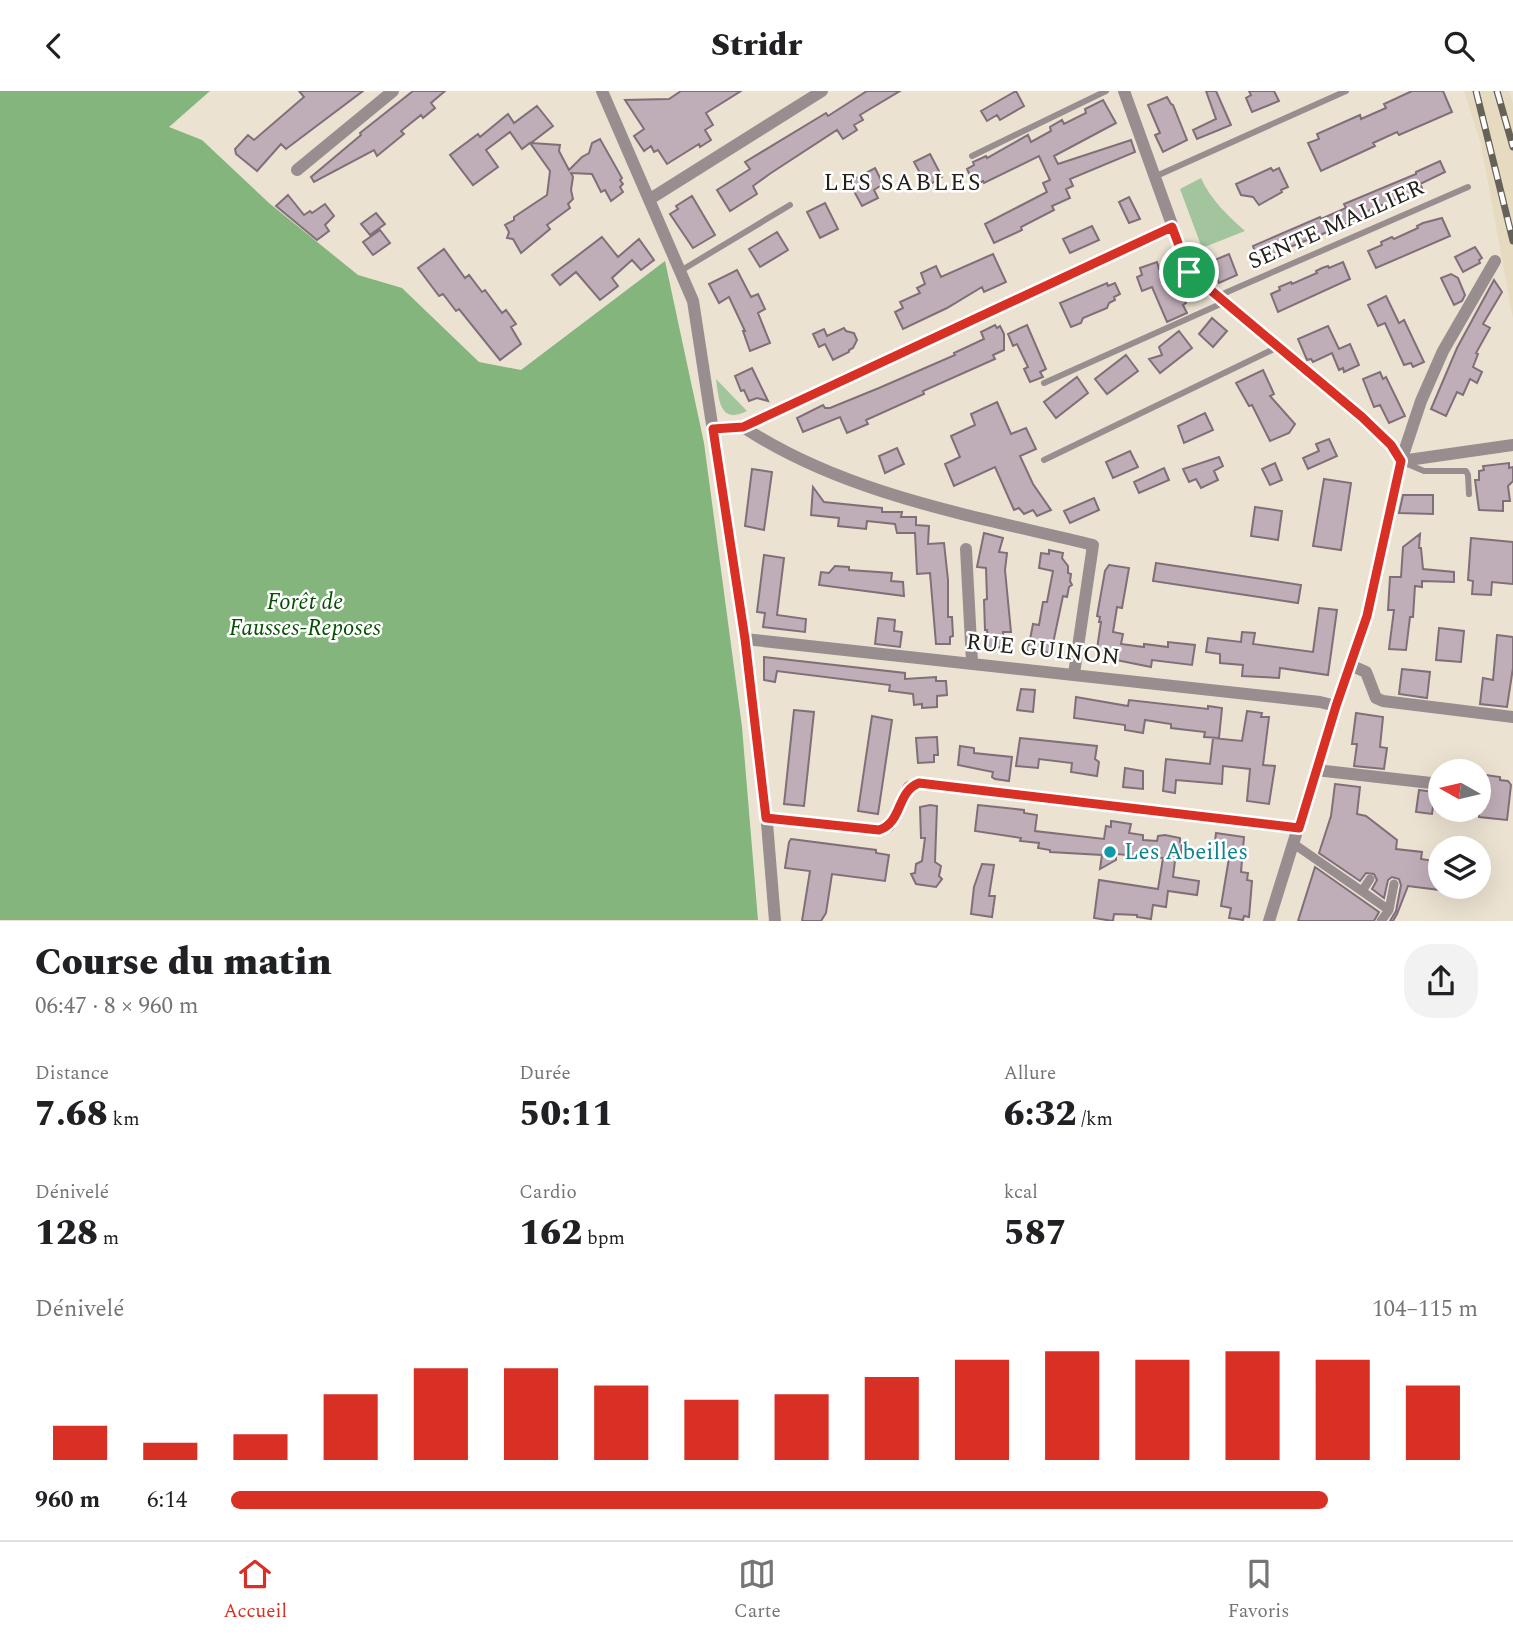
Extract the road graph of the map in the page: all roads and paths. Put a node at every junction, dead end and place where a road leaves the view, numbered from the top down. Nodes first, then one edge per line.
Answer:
1 (393, 91) edge
2 (602, 91) edge
3 (822, 91) edge
4 (1106, 91) edge
5 (1124, 91) edge
6 (1346, 91) edge
7 (972, 156) dead end
8 (297, 170) dead end
9 (1154, 177) junction
10 (1468, 187) dead end
11 (650, 199) junction
12 (790, 205) dead end
13 (1172, 227) junction
14 (1495, 261) dead end
15 (682, 270) junction
16 (1221, 299) junction
17 (1278, 347) junction
18 (1044, 383) dead end
19 (743, 427) junction
20 (713, 429) junction
21 (1513, 445) edge
22 (1044, 460) dead end
23 (1401, 461) junction
24 (1469, 494) dead end
25 (966, 549) dead end
26 (745, 639) junction
27 (972, 663) junction
28 (1350, 665) junction
29 (1074, 674) junction
30 (1336, 706) junction
31 (1513, 717) edge
32 (1316, 770) junction
33 (1428, 783) edge
34 (766, 818) junction
35 (1299, 828) junction
36 (1294, 843) junction
37 (1370, 879) dead end
38 (1394, 884) dead end
39 (1362, 891) junction
40 (1389, 910) junction
41 (775, 921) edge
42 (1269, 921) edge
43 (1381, 921) edge

1 - 8 street
2 - 11 street
3 - 11 street
4 - 7 lane
5 - 9 street
6 - 9 lane
9 - 13 street
10 - 16 lane, SENTE MALLIER
11 - 15 street
12 - 15 lane
13 - 16 street
13 - 19 street
14 - 23 street
15 - 20 street
16 - 17 street
16 - 18 lane, SENTE MALLIER
17 - 22 lane
17 - 23 street
19 - 20 street
19 - 29 street
20 - 26 street
21 - 23 street
23 - 24 lane
23 - 28 street
25 - 27 street
26 - 27 street, RUE GUINON
26 - 34 street
27 - 29 street, RUE GUINON
28 - 30 street
28 - 31 street
29 - 30 street, RUE GUINON
30 - 32 street
32 - 33 street
32 - 35 street
34 - 35 street
34 - 41 street
35 - 36 street
36 - 39 street
36 - 42 street
37 - 39 street
38 - 40 street
39 - 40 street
40 - 43 street

